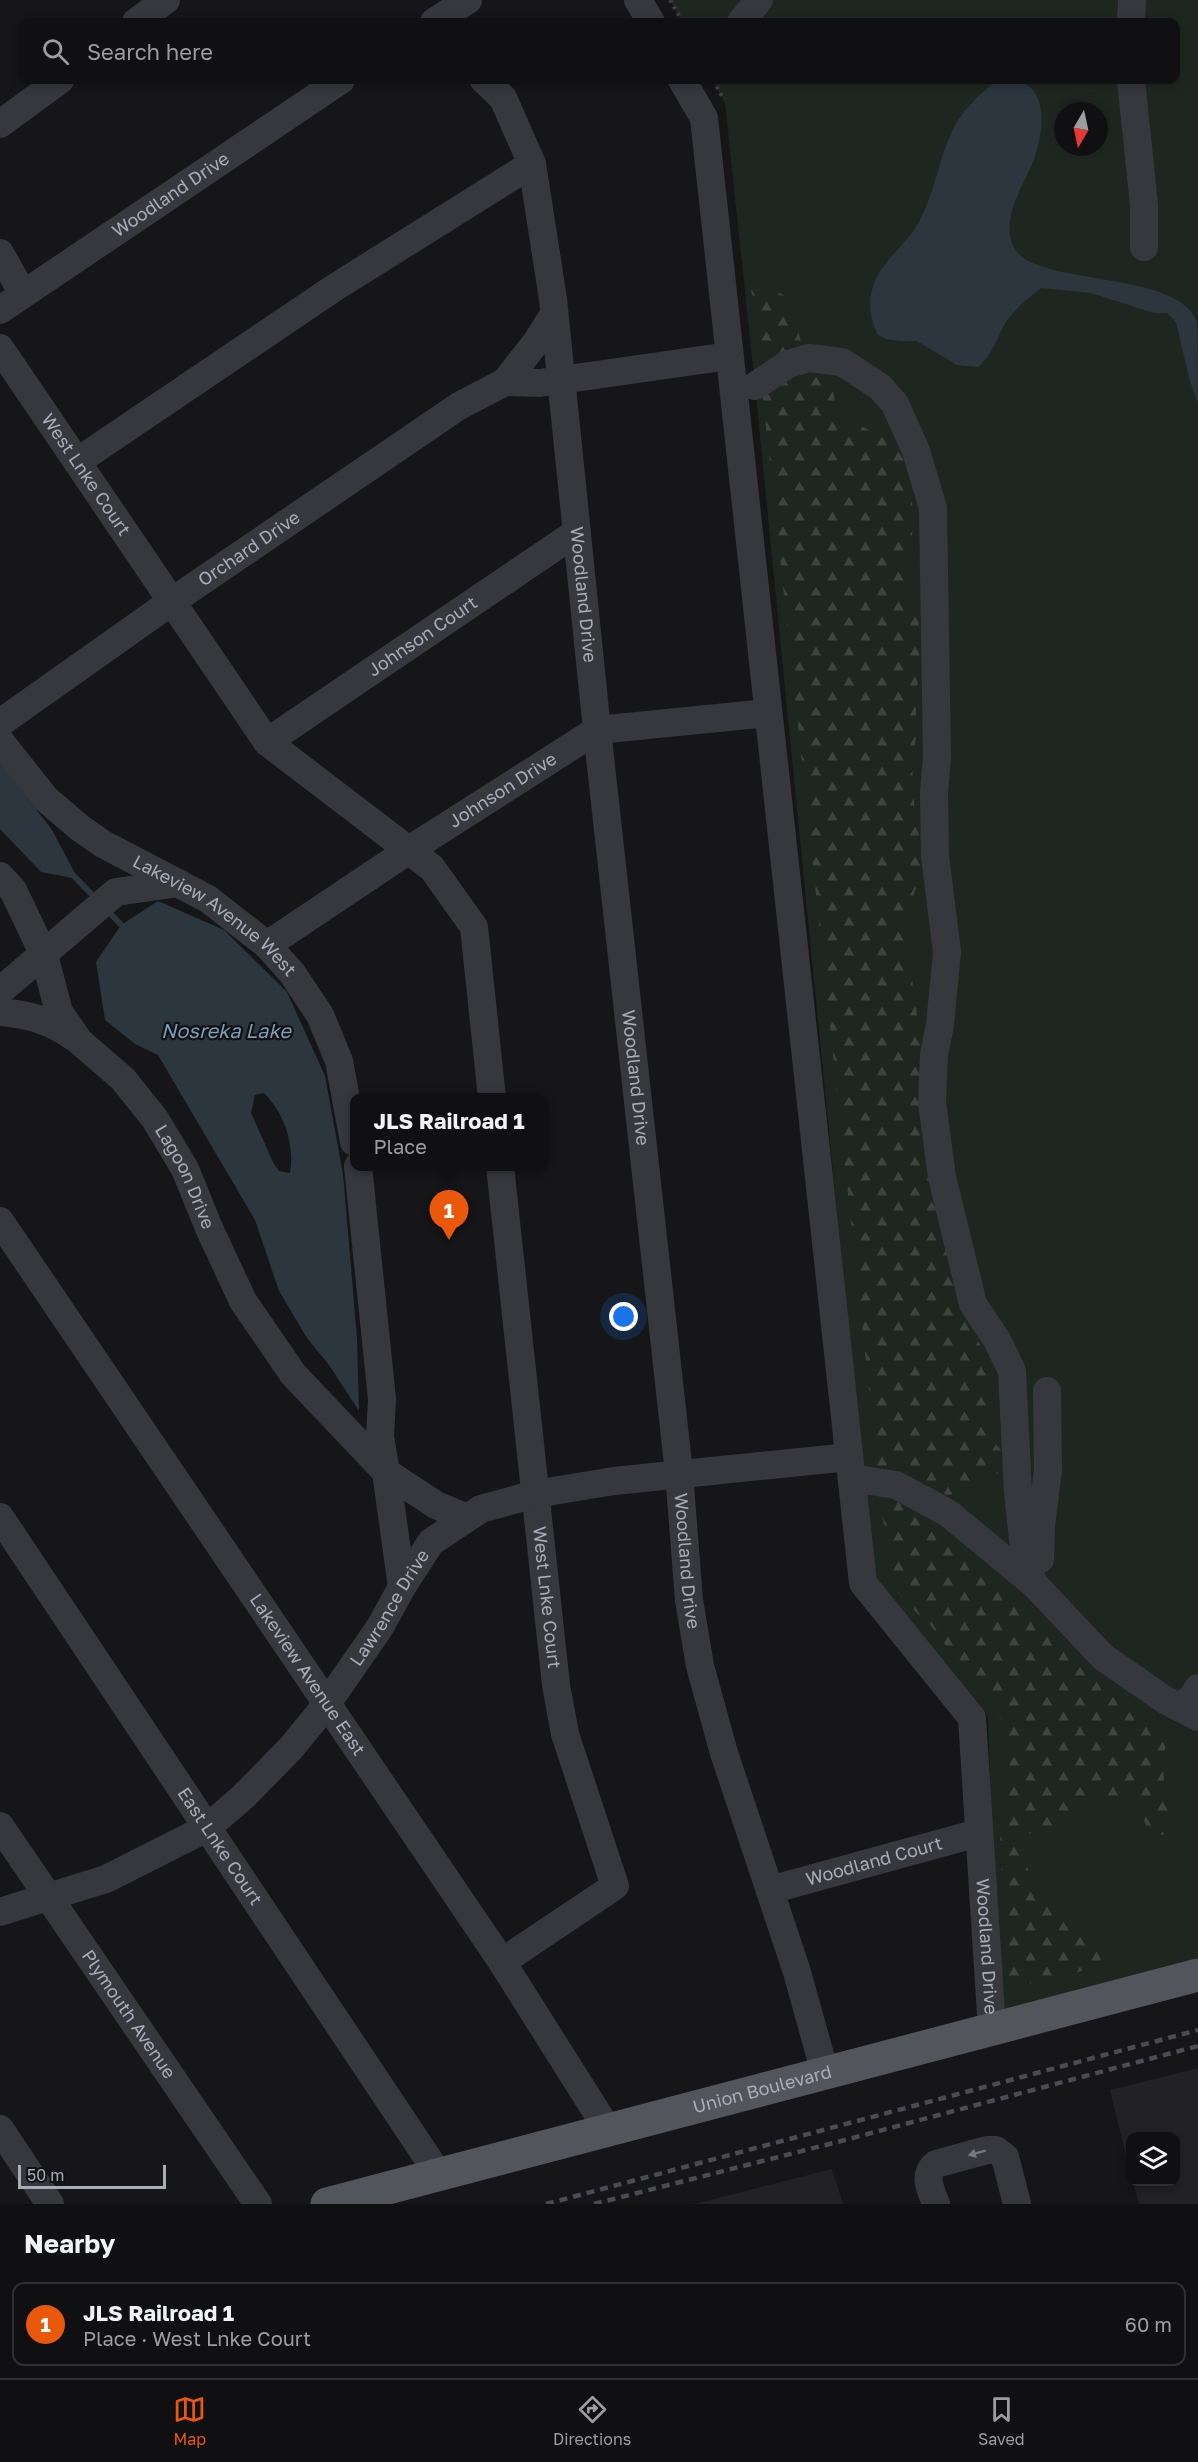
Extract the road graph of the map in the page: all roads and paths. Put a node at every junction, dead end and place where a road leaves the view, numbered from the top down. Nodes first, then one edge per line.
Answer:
1 (166, 0) edge
2 (468, 0) edge
3 (639, 0) edge
4 (669, 0) edge
5 (759, 0) edge
6 (1132, 0) edge
7 (141, 18) edge
8 (440, 18) edge
9 (649, 18) edge
10 (680, 18) edge
11 (744, 18) edge
12 (1131, 18) edge
13 (55, 84) edge
14 (336, 84) edge
15 (488, 84) edge
16 (684, 84) edge
17 (1131, 84) edge
18 (0, 124) edge
19 (532, 164) junction
20 (1144, 247) dead end
21 (0, 253) edge
22 (23, 294) junction
23 (0, 310) edge
24 (554, 314) junction
25 (0, 348) edge
26 (729, 356) junction
27 (560, 379) junction
28 (504, 382) junction
29 (755, 386) dead end
30 (78, 461) junction
31 (578, 532) junction
32 (171, 602) junction
33 (768, 713) junction
34 (0, 723) edge
35 (597, 730) junction
36 (0, 741) edge
37 (267, 742) junction
38 (115, 850) junction
39 (409, 850) junction
40 (0, 876) edge
41 (179, 883) junction
42 (116, 892) junction
43 (267, 945) junction
44 (44, 955) junction
45 (0, 991) edge
46 (0, 1012) edge
47 (79, 1041) junction
48 (491, 1093) edge
49 (350, 1121) edge
50 (358, 1171) edge
51 (500, 1171) edge
52 (0, 1221) edge
53 (1047, 1391) dead end
54 (856, 1468) junction
55 (387, 1472) junction
56 (679, 1473) junction
57 (534, 1494) junction
58 (0, 1517) edge
59 (466, 1518) junction
60 (402, 1587) junction
61 (1038, 1589) junction
62 (1192, 1704) edge
63 (326, 1705) junction
64 (0, 1826) edge
65 (207, 1828) junction
66 (978, 1833) junction
67 (770, 1890) junction
68 (49, 1898) junction
69 (0, 1912) edge
70 (502, 1962) junction
71 (1198, 1975) edge
72 (992, 2030) junction
73 (825, 2073) junction
74 (0, 2129) edge
75 (608, 2130) junction
76 (439, 2175) junction
77 (50, 2204) edge
78 (258, 2204) edge
79 (327, 2204) edge
80 (936, 2204) edge
81 (1017, 2204) edge

1 - 7 street
2 - 8 street
3 - 9 street
4 - 10 path
5 - 11 street
6 - 12 street
13 - 18 street
14 - 22 street, Woodland Drive
15 - 19 street, Woodland Drive
16 - 26 street, Woodland Drive
17 - 20 street
19 - 24 street, Woodland Drive
19 - 30 street
21 - 22 street
22 - 23 street, Woodland Drive
24 - 27 street, Woodland Drive
24 - 28 street, Orchard Drive
25 - 30 street, West Lnke Court
26 - 27 street, Orchard Drive
26 - 33 street, Woodland Drive
27 - 28 street, Orchard Drive
27 - 31 street, Woodland Drive
28 - 32 street, Orchard Drive
29 - 61 street
30 - 32 street, West Lnke Court
31 - 35 street, Woodland Drive
31 - 37 street, Johnson Court
32 - 34 street, Orchard Drive
32 - 37 street, West Lnke Court
33 - 35 street, Johnson Drive
33 - 54 street, Woodland Drive
35 - 39 street, Johnson Drive
35 - 56 street, Woodland Drive
36 - 38 street, Lakeview Avenue West
37 - 39 street, West Lnke Court
38 - 41 street, Lakeview Avenue West
38 - 42 street
39 - 43 street, Johnson Drive
39 - 48 street
40 - 44 street, Lagoon Drive
41 - 42 street
41 - 43 street, Lakeview Avenue West
42 - 44 street
43 - 49 street, Lakeview Avenue West
44 - 45 street
44 - 47 street, Lagoon Drive
46 - 47 street
47 - 55 street, Lagoon Drive
50 - 55 street
51 - 57 street, West Lnke Court
52 - 63 street, Lakeview Avenue East
53 - 61 street
54 - 56 street, Lawrence Drive
54 - 61 street, Lawrence Drive
54 - 66 street, Woodland Drive
55 - 59 street, Lagoon Drive
55 - 60 street
56 - 57 street, Lawrence Drive
56 - 67 street, Woodland Drive
57 - 59 street, Lawrence Drive
57 - 70 street, West Lnke Court
58 - 65 street, East Lnke Court
59 - 60 street, Lawrence Drive
60 - 63 street, Lawrence Drive
61 - 62 street, Lawrence Drive
63 - 65 street, Lawrence Drive
63 - 70 street, Lakeview Avenue East
64 - 68 street, Plymouth Avenue
65 - 68 street, Lawrence Drive
65 - 76 street, East Lnke Court
66 - 67 street, Woodland Court
66 - 72 street, Woodland Drive
67 - 73 street, Woodland Drive
68 - 69 street, Lawrence Drive
68 - 78 street, Plymouth Avenue
70 - 75 street, Lakeview Avenue East
71 - 72 main road, Union Boulevard
72 - 73 main road, Union Boulevard
73 - 75 main road, Union Boulevard
74 - 77 street
75 - 76 main road, Union Boulevard
76 - 79 main road, Union Boulevard
81 -> 80 street

